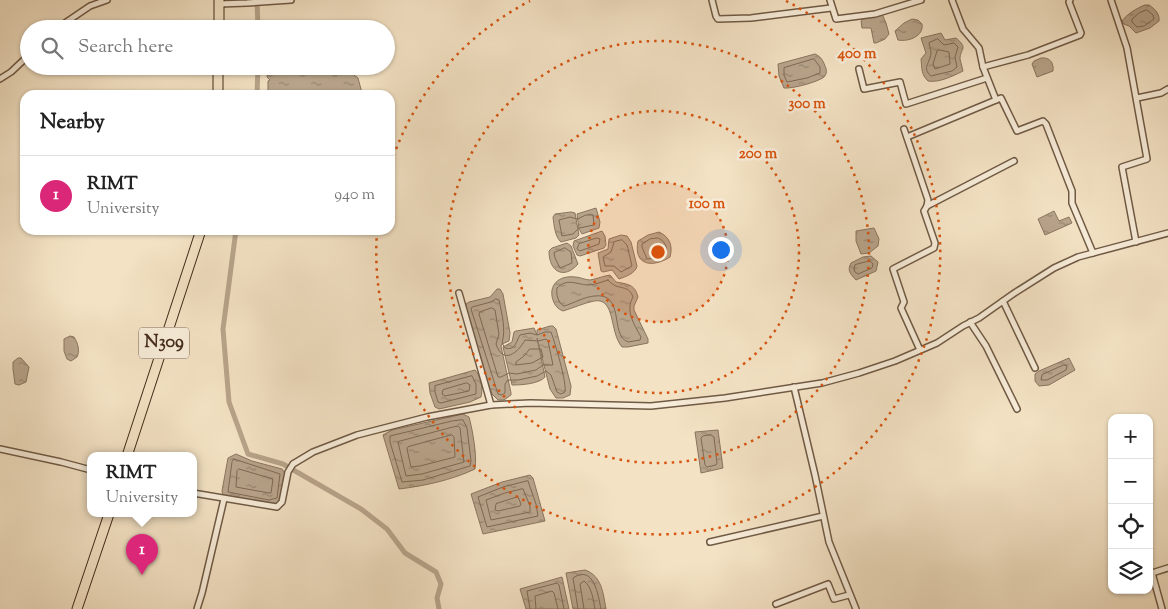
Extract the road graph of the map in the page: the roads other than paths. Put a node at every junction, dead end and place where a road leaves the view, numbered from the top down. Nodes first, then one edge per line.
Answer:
1 (107, 0) edge
2 (291, 0) edge
3 (712, 0) edge
4 (830, 0) edge
5 (921, 0) edge
6 (952, 0) edge
7 (1070, 0) edge
8 (1111, 0) edge
9 (219, 2) edge
10 (831, 8) junction
11 (69, 20) edge
12 (219, 20) edge
13 (20, 64) edge
14 (983, 67) junction
15 (858, 69) dead end
16 (218, 75) edge
17 (987, 78) junction
18 (0, 79) edge
19 (1168, 89) edge
20 (218, 90) edge
21 (1137, 98) junction
22 (996, 100) junction
23 (904, 129) dead end
24 (907, 137) junction
25 (1014, 161) dead end
26 (927, 206) junction
27 (1168, 234) edge
28 (199, 235) edge
29 (1136, 242) junction
30 (1093, 253) junction
31 (459, 293) dead end
32 (1003, 301) junction
33 (970, 322) junction
34 (920, 350) junction
35 (1035, 368) dead end
36 (794, 386) junction
37 (491, 405) junction
38 (1017, 409) dead end
39 (0, 449) edge
40 (128, 452) edge
41 (87, 469) edge
42 (197, 494) edge
43 (224, 499) junction
44 (823, 516) junction
45 (108, 517) edge
46 (710, 542) dead end
47 (1168, 568) edge
48 (850, 594) junction
49 (776, 604) dead end
50 (77, 609) edge
51 (197, 609) edge
52 (856, 609) edge
53 (1162, 609) edge

1 - 11 street
2 - 9 street
3 - 10 street
4 - 10 street
5 - 10 street
6 - 14 street
7 - 14 street
8 - 21 street
9 - 12 highway
13 - 18 street
14 - 17 street
15 - 17 street
16 - 20 highway
17 - 22 street
19 - 21 street
21 - 29 street
22 - 24 street
22 - 30 street
23 - 24 street
24 - 26 street
25 - 26 street
26 - 34 street
27 - 29 street
28 - 40 highway, N309
29 - 30 street
30 - 32 street
31 - 37 street
32 - 33 street
32 - 35 street
33 - 34 street
33 - 38 street
34 - 36 street
36 - 37 street
36 - 44 street
37 - 43 street
39 - 41 street
42 - 43 street
43 - 51 street
44 - 46 street
44 - 48 street
45 - 50 highway
47 - 53 street
48 - 49 street
48 - 52 street

